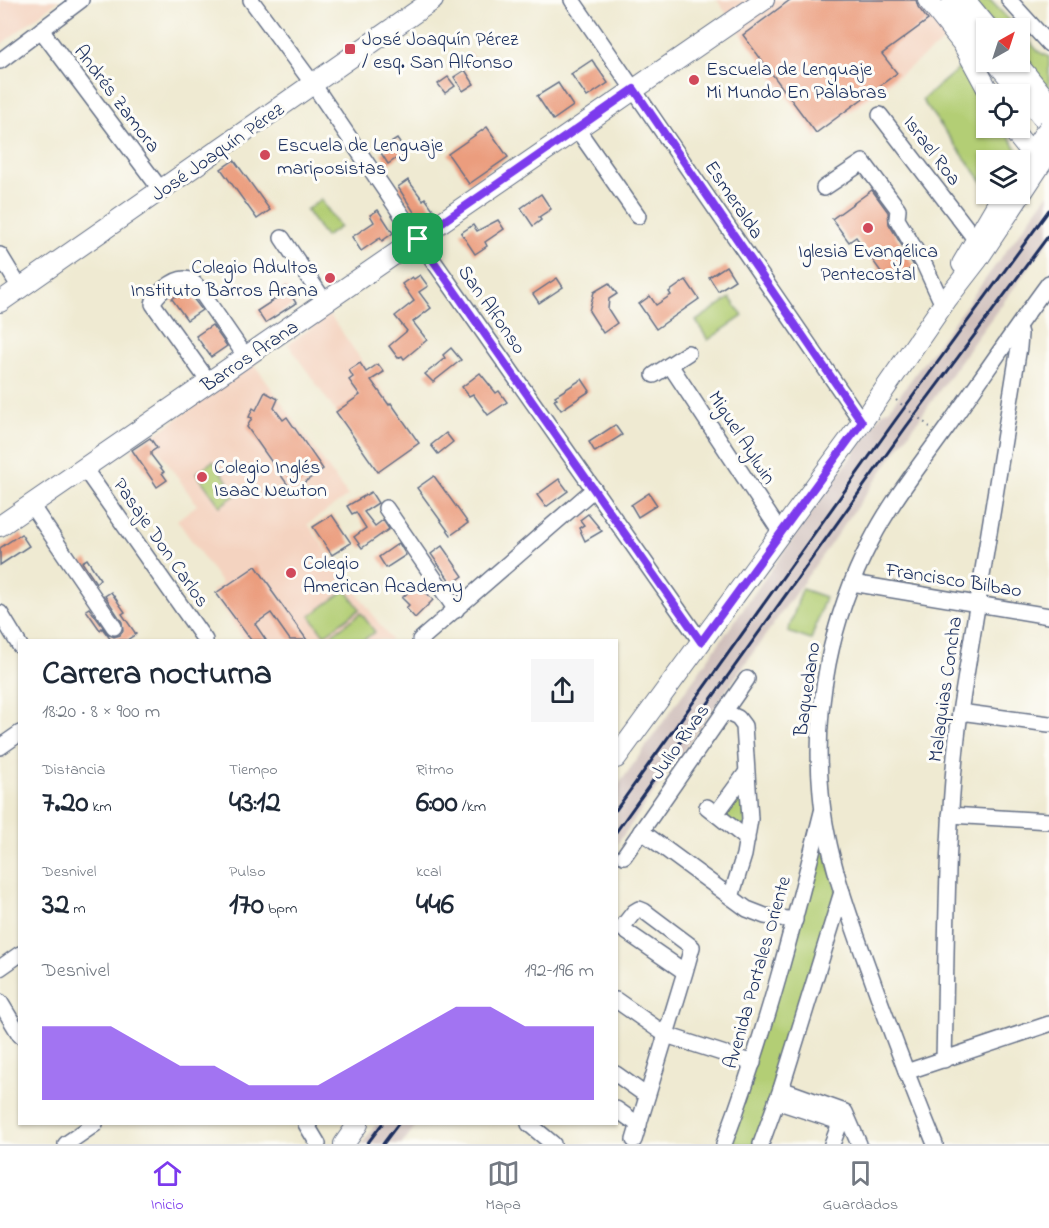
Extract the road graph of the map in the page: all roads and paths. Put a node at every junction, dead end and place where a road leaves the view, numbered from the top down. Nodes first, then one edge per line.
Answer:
1 (81, 0) edge
2 (250, 0) edge
3 (573, 0) edge
4 (764, 0) edge
5 (928, 0) edge
6 (944, 0) edge
7 (965, 0) edge
8 (1009, 0) edge
9 (421, 3) edge
10 (980, 18) edge
11 (41, 30) junction
12 (976, 37) edge
13 (1049, 44) edge
14 (0, 61) edge
15 (1001, 72) edge
16 (1024, 72) edge
17 (313, 84) junction
18 (985, 84) edge
19 (634, 89) junction
20 (1049, 103) edge
21 (880, 115) dead end
22 (577, 129) junction
23 (1040, 144) edge
24 (824, 188) dead end
25 (161, 190) junction
26 (998, 204) edge
27 (639, 216) dead end
28 (282, 238) dead end
29 (418, 239) junction
30 (975, 239) junction
31 (0, 255) edge
32 (20, 288) junction
33 (1047, 290) edge
34 (0, 302) edge
35 (325, 302) junction
36 (945, 302) junction
37 (1018, 327) junction
38 (688, 353) dead end
39 (246, 357) junction
40 (670, 365) junction
41 (654, 375) dead end
42 (209, 382) junction
43 (896, 400) dead end
44 (862, 422) junction
45 (930, 427) dead end
46 (84, 468) junction
47 (594, 489) junction
48 (31, 505) junction
49 (386, 508) dead end
50 (0, 526) edge
51 (781, 533) junction
52 (852, 583) junction
53 (978, 604) junction
54 (456, 610) junction
55 (0, 613) edge
56 (1049, 616) edge
57 (114, 627) dead end
58 (204, 639) edge
59 (421, 639) edge
60 (18, 642) edge
61 (701, 642) junction
62 (747, 679) dead end
63 (725, 712) junction
64 (960, 712) junction
65 (1049, 724) edge
66 (18, 734) edge
67 (0, 747) edge
68 (618, 755) edge
69 (746, 773) junction
70 (823, 809) junction
71 (950, 816) junction
72 (1049, 821) edge
73 (641, 831) junction
74 (747, 838) junction
75 (624, 856) dead end
76 (834, 860) junction
77 (810, 863) junction
78 (842, 892) junction
79 (731, 897) junction
80 (795, 920) junction
81 (853, 928) junction
82 (828, 934) junction
83 (18, 955) edge
84 (0, 968) edge
85 (685, 972) junction
86 (618, 1001) edge
87 (0, 1002) edge
88 (1049, 1024) edge
89 (18, 1032) edge
90 (666, 1035) junction
91 (944, 1060) junction
92 (753, 1063) junction
93 (906, 1072) junction
94 (618, 1075) edge
95 (779, 1095) junction
96 (648, 1096) junction
97 (618, 1110) edge
98 (842, 1117) junction
99 (93, 1125) edge
100 (307, 1125) edge
101 (357, 1125) edge
102 (530, 1125) edge
103 (639, 1125) junction
104 (79, 1134) edge
105 (634, 1140) dead end
106 (554, 1142) edge
107 (66, 1144) edge
108 (318, 1144) edge
109 (344, 1144) edge
110 (724, 1144) edge
111 (761, 1144) edge
112 (832, 1144) edge
113 (858, 1144) edge
114 (934, 1144) edge

1 - 11 street
2 - 17 street, San Alfonso
3 - 19 street, Esmeralda
4 - 19 main road, Barros Arana
5 - 18 main road
6 - 12 main road
7 - 10 main road
8 - 13 street
9 - 17 main road, José Joaquín Pérez
11 - 14 street
11 - 25 street, Andrés Zamora
15 - 23 main road
16 - 20 main road
17 - 25 main road, José Joaquín Pérez
17 - 29 street, San Alfonso
19 - 22 main road, Barros Arana
19 - 44 street, Esmeralda
21 - 30 street, Israel Roa
22 - 27 street
22 - 29 main road, Barros Arana
23 - 36 main road
24 - 36 street
25 - 32 main road, José Joaquín Pérez
26 - 30 main road
28 - 35 street
29 - 35 main road, Barros Arana
29 - 47 street, San Alfonso
30 - 36 main road
31 - 32 street
32 - 34 main road, José Joaquín Pérez
33 - 37 street, Baquedano
35 - 39 main road, Barros Arana
36 - 44 main road
37 - 52 street, Baquedano
37 - 53 street, Malaquias Concha
38 - 40 street
39 - 42 main road, Barros Arana
39 - 42 street
40 - 41 street
40 - 51 street, Miguel Aylwin
42 - 46 main road, Barros Arana
43 - 45 path, bridge
44 - 51 main road
46 - 48 main road, Barros Arana
46 - 58 street, Pasaje Don Carlos
47 - 54 street
47 - 61 street, San Alfonso
48 - 50 main road, Barros Arana
48 - 57 street
49 - 54 street
51 - 61 main road
52 - 53 street, Francisco Bilbao
52 - 70 street, Baquedano
53 - 56 street, Francisco Bilbao
53 - 64 street, Malaquias Concha
54 - 59 street
55 - 60 street
61 - 68 main road
62 - 63 street, Julio Rivas
63 - 69 street
63 - 73 street, Julio Rivas
64 - 65 street
64 - 71 street, Malaquias Concha
66 - 67 street
69 - 74 street
69 - 74 street
70 - 76 street, Baquedano
70 - 77 street, Avenida Portales Oriente
71 - 72 street
71 - 91 street, Malaquias Concha
73 - 75 street, Julio Rivas
73 - 79 street
74 - 79 street
76 - 77 street
76 - 78 street, Baquedano
77 - 80 street, Avenida Portales Oriente
78 - 81 street, Baquedano
78 - 82 street
79 - 80 street
80 - 92 street, Avenida Portales Oriente
81 - 82 street
81 - 93 street, Baquedano
82 - 95 street
83 - 84 street
85 - 85 street
85 - 90 street
86 - 90 street
87 - 89 street
88 - 91 street
90 - 92 street
90 - 96 street
91 - 93 street
92 - 110 street, Avenida Portales Oriente
93 - 114 street, Baquedano
94 - 96 street
95 - 98 street
95 - 111 street
96 - 103 street
97 - 103 street
98 - 112 street
98 - 113 street
99 - 104 street
100 - 108 street
101 - 109 main road
102 - 106 street
103 - 105 street
104 - 107 street

